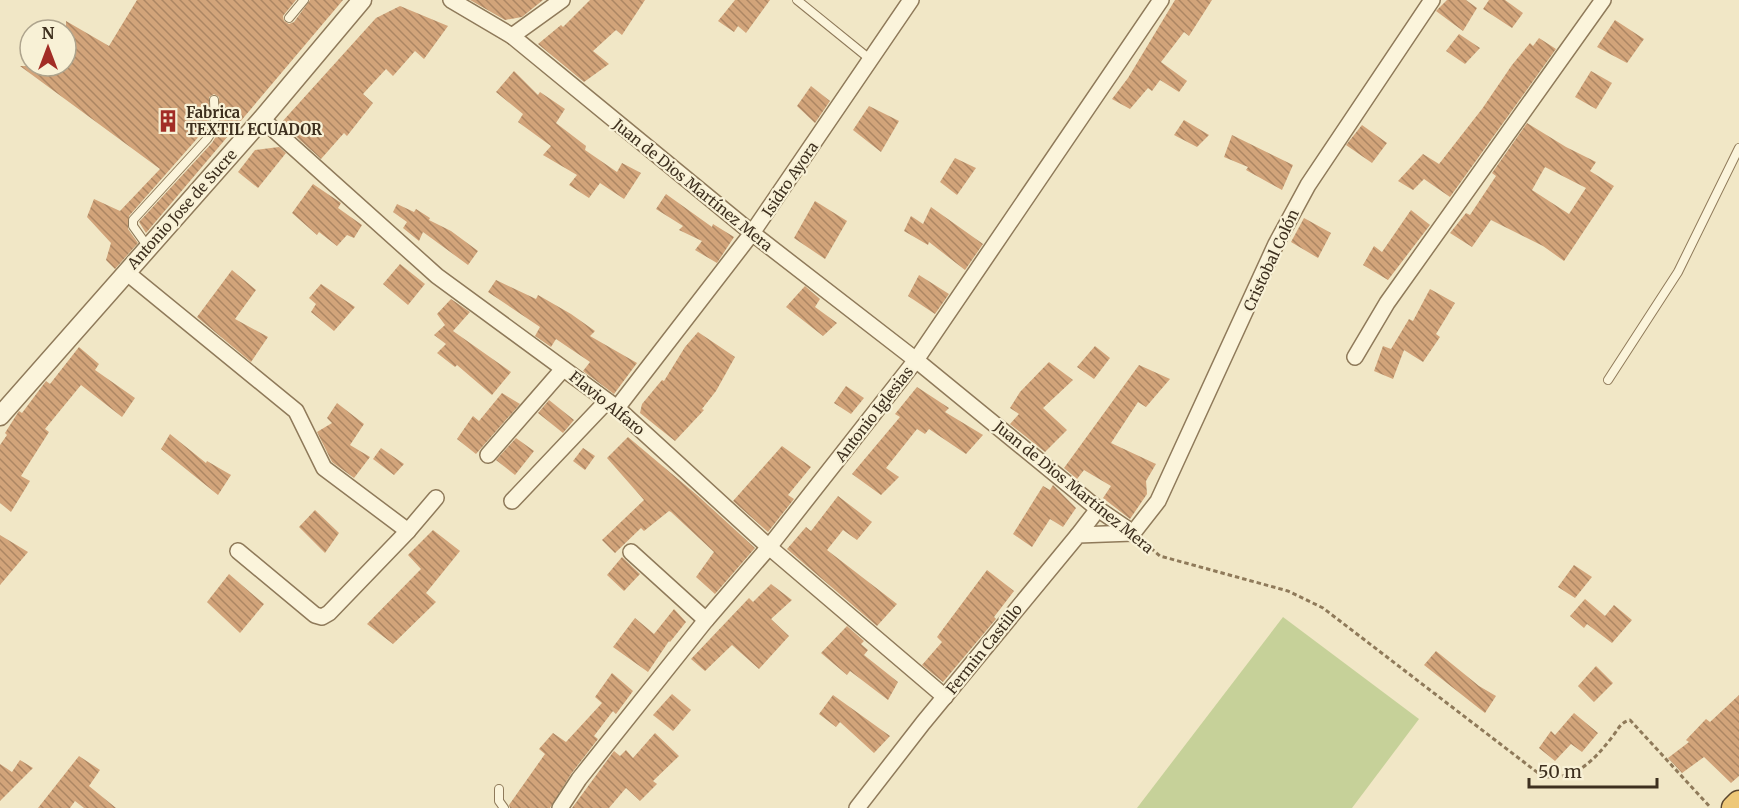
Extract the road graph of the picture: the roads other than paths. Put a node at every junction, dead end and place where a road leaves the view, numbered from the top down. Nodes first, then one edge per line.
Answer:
1 (304, 0) edge
2 (362, 0) edge
3 (452, 0) edge
4 (562, 0) edge
5 (797, 0) edge
6 (911, 0) edge
7 (1161, 0) edge
8 (1432, 0) edge
9 (1603, 0) edge
10 (289, 18) dead end
11 (512, 36) junction
12 (871, 60) junction
13 (214, 100) dead end
14 (262, 119) junction
15 (1739, 148) edge
16 (752, 233) junction
17 (148, 247) junction
18 (126, 272) junction
19 (1355, 357) dead end
20 (915, 360) junction
21 (563, 369) junction
22 (1608, 380) dead end
23 (612, 405) junction
24 (0, 416) edge
25 (489, 455) dead end
26 (436, 498) dead end
27 (512, 501) dead end
28 (1098, 509) junction
29 (408, 531) junction
30 (1133, 533) junction
31 (1078, 535) junction
32 (769, 547) junction
33 (238, 551) dead end
34 (631, 552) dead end
35 (706, 620) junction
36 (945, 697) junction
37 (499, 789) dead end
38 (1739, 803) edge
39 (504, 808) edge
40 (560, 808) edge
41 (857, 808) edge
42 (1734, 808) edge

1 - 10 lane
2 - 14 street, Antonio Jose de Sucre
3 - 11 street, Juan de Dios Martínez Mera
4 - 11 street
5 - 12 lane
6 - 12 street, Isidro Ayora
7 - 20 street, Antonio Iglesias
8 - 30 street, Cristobal Colón
9 - 19 street
11 - 16 street, Juan de Dios Martínez Mera
12 - 16 street, Isidro Ayora
13 - 17 lane
14 - 17 street, Antonio Jose de Sucre
14 - 21 street, Flavio Alfaro
15 - 22 lane
16 - 20 street, Juan de Dios Martínez Mera
16 - 23 street, Isidro Ayora
17 - 18 street, Antonio Jose de Sucre
18 - 24 street, Antonio Jose de Sucre
18 - 29 street
20 - 28 street, Juan de Dios Martínez Mera
20 - 32 street, Antonio Iglesias
21 - 23 street, Flavio Alfaro
21 - 25 street
23 - 27 street, Isidro Ayora
23 - 32 street, Flavio Alfaro
26 - 29 street
28 - 30 street, Juan de Dios Martínez Mera
28 - 31 street, Fermin Castillo
29 - 33 street
30 - 31 street
31 - 36 street, Fermin Castillo
32 - 35 street, Antonio Iglesias
32 - 36 street, Flavio Alfaro
34 - 35 street
35 - 40 street, Antonio Iglesias
36 - 41 street, Fermin Castillo
37 - 39 lane
38 - 42 highway

